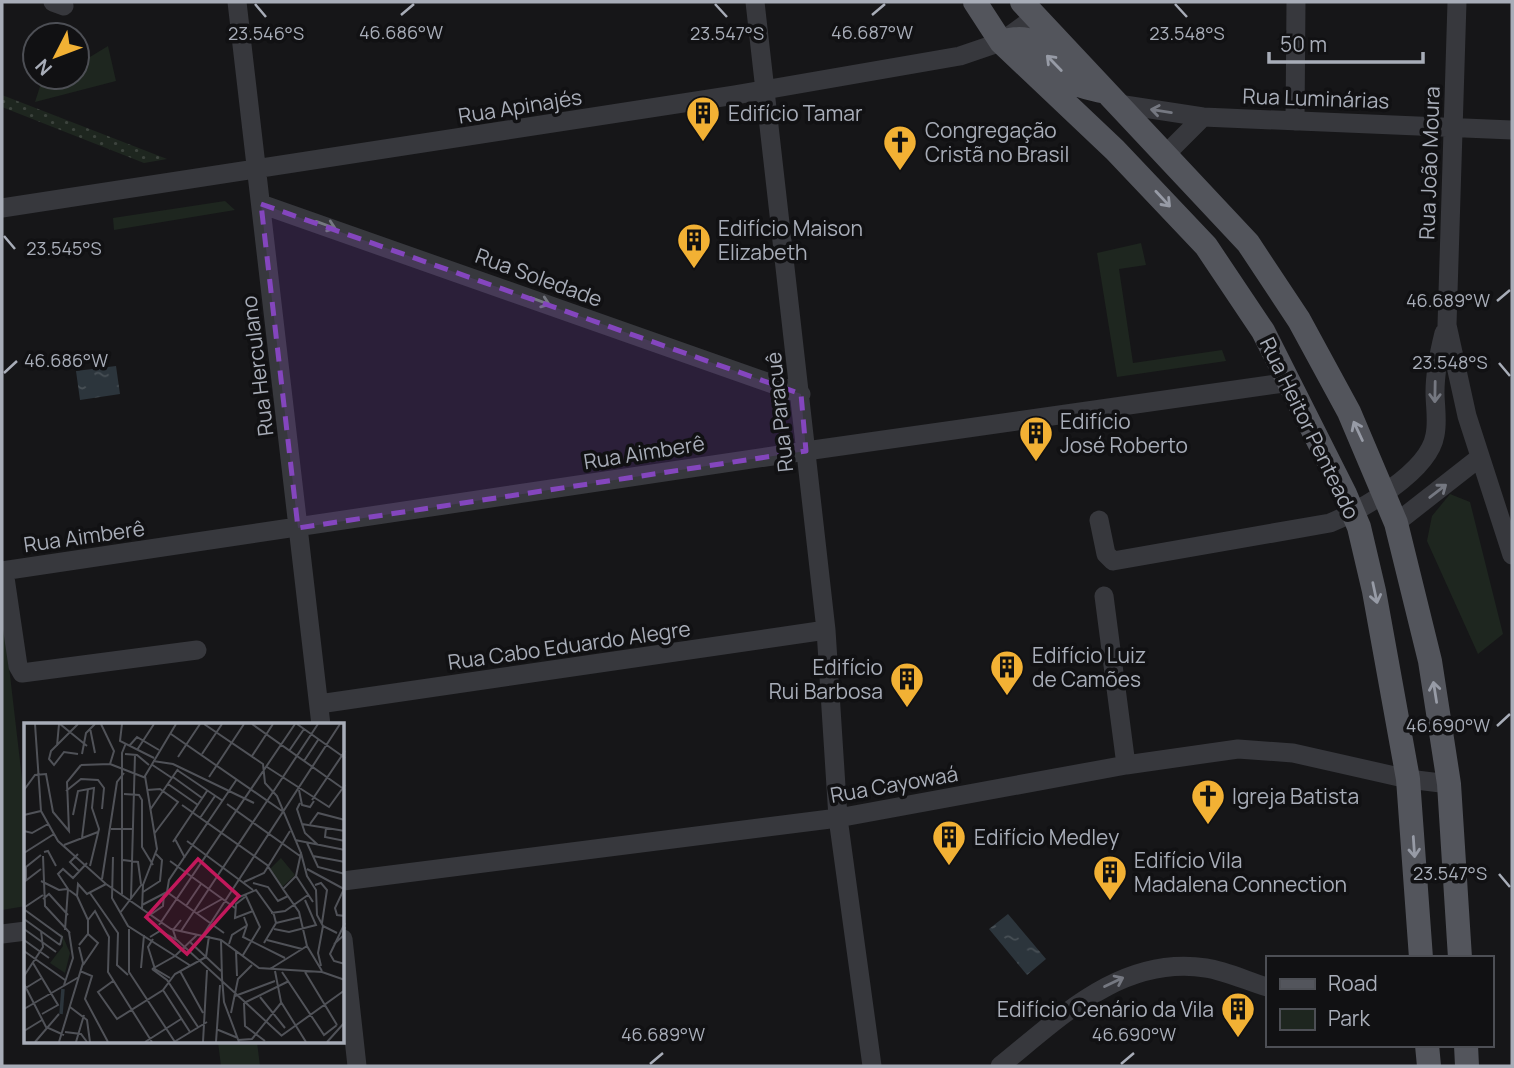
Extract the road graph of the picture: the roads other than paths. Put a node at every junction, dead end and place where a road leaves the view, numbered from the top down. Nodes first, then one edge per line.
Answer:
1 (237, 2) edge
2 (755, 2) edge
3 (975, 2) edge
4 (1296, 2) edge
5 (1457, 2) edge
6 (1029, 9) edge
7 (1001, 41) junction
8 (765, 90) junction
9 (1113, 98) junction
10 (1203, 117) junction
11 (1295, 121) junction
12 (1453, 125) junction
13 (1512, 130) edge
14 (1115, 150) junction
15 (1166, 154) junction
16 (258, 169) junction
17 (261, 204) junction
18 (2, 208) edge
19 (1447, 325) junction
20 (1291, 382) junction
21 (801, 394) junction
22 (806, 451) junction
23 (1479, 458) junction
24 (1385, 494) junction
25 (1354, 513) junction
26 (1099, 520) dead end
27 (1396, 523) junction
28 (298, 527) junction
29 (1512, 555) edge
30 (3, 571) edge
31 (1104, 596) dead end
32 (826, 630) junction
33 (197, 650) dead end
34 (319, 705) junction
35 (321, 723) edge
36 (1126, 765) junction
37 (1408, 779) junction
38 (1449, 784) junction
39 (838, 818) junction
40 (345, 881) edge
41 (24, 931) edge
42 (2, 934) edge
43 (1421, 956) edge
44 (1460, 956) edge
45 (345, 957) edge
46 (1266, 987) edge
47 (1427, 1047) edge
48 (1466, 1047) edge
49 (357, 1066) edge
50 (872, 1066) edge
51 (1000, 1066) edge
52 (1429, 1066) edge
53 (1467, 1066) edge

1 - 16 street, Rua Herculano
2 - 8 street, Rua Paracuê
3 - 7 main road, Rua Heitor Penteado
4 - 11 street
5 - 12 street, Rua João Moura
6 - 7 street, Rua Apinajés
6 - 9 main road, Rua Heitor Penteado
7 - 8 street, Rua Apinajés
9 -> 7 main road
7 - 14 main road, Rua Heitor Penteado
8 - 16 street, Rua Apinajés
8 - 21 street, Rua Paracuê
10 -> 9 street, Rua Luminárias
9 - 15 main road, Rua Heitor Penteado
10 - 11 street, Rua Luminárias
10 - 15 street
11 - 12 street, Rua Luminárias
12 - 13 street, Rua Luminárias
12 - 19 street, Rua João Moura
14 - 15 main road
14 -> 20 main road, Rua Heitor Penteado
24 -> 15 main road, Rua Heitor Penteado
16 - 17 street, Rua Herculano
16 - 18 street, Rua Apinajés
17 -> 21 street, Rua Soledade
17 - 28 street, Rua Herculano
19 - 23 street, Rua João Moura
19 -> 24 street, Rua João Moura
20 - 22 street, Rua Aimberê
20 - 25 main road, Rua Heitor Penteado
21 - 22 street, Rua Paracuê
22 - 28 street, Rua Aimberê
22 - 32 street, Rua Paracuê
27 -> 23 street
23 - 29 street, Rua João Moura
24 - 25 street, Rua João Moura
24 - 27 main road, Rua Heitor Penteado
25 - 26 street, Rua João Moura
25 -> 37 main road, Rua Heitor Penteado
38 -> 27 main road, Rua Heitor Penteado
28 - 30 street, Rua Aimberê
28 - 34 street, Rua Herculano
30 - 33 street, Rua Aimberê
31 - 36 street
32 - 34 street, Rua Cabo Eduardo Alegre
32 - 39 street, Rua Paracuê
34 - 35 street, Rua Herculano
36 - 37 street, Rua Cayowaá
36 - 39 street, Rua Cayowaá
37 - 38 street, Rua Cayowaá
37 -> 43 main road, Rua Heitor Penteado
38 - 44 main road, Rua Heitor Penteado
39 - 40 street, Rua Cayowaá
39 - 50 street, Rua Paracuê
41 - 42 street
45 - 49 street
51 -> 46 street
47 - 52 main road
48 - 53 main road

